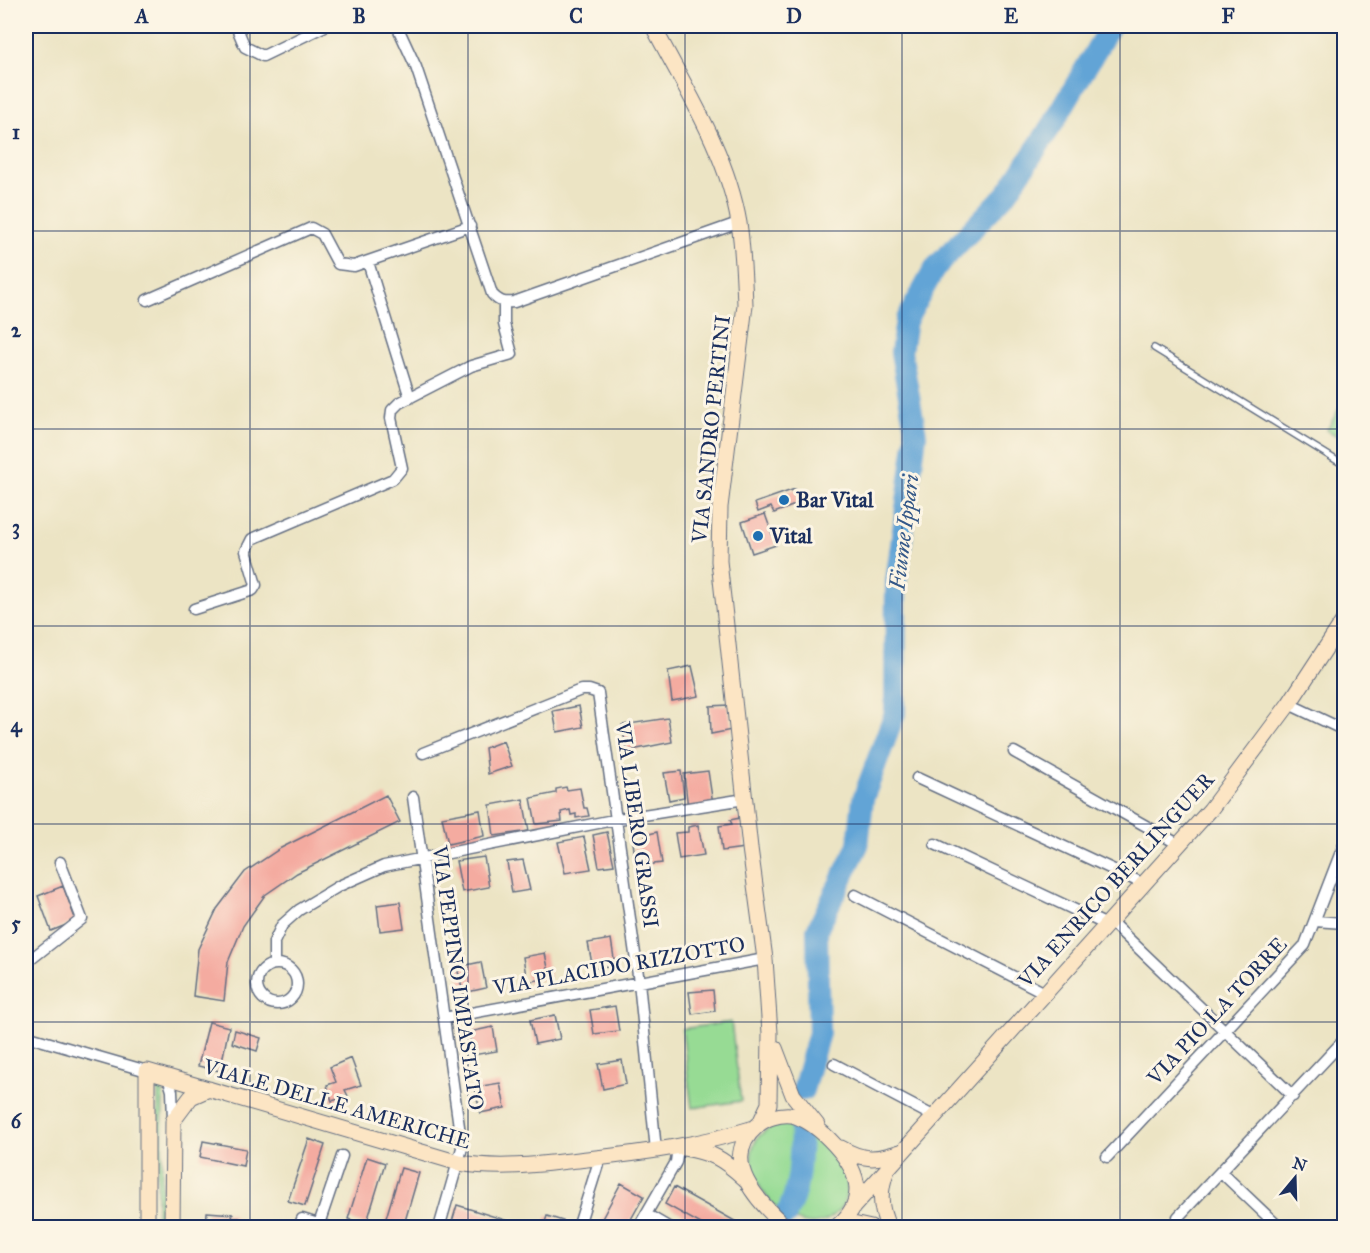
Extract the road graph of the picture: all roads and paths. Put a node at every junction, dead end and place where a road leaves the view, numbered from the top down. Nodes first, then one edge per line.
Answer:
1 (236, 26) edge
2 (325, 26) edge
3 (397, 26) edge
4 (653, 26) edge
5 (738, 223) junction
6 (470, 226) junction
7 (368, 262) junction
8 (147, 300) dead end
9 (504, 303) junction
10 (1154, 348) dead end
11 (410, 398) junction
12 (1344, 465) edge
13 (194, 609) dead end
14 (1344, 620) edge
15 (1289, 704) junction
16 (1344, 730) edge
17 (1014, 752) dead end
18 (423, 753) dead end
19 (917, 778) dead end
20 (413, 797) dead end
21 (745, 799) junction
22 (618, 819) junction
23 (935, 844) dead end
24 (1344, 844) edge
25 (1180, 845) junction
26 (422, 857) junction
27 (60, 862) dead end
28 (1144, 884) junction
29 (855, 895) dead end
30 (1316, 921) junction
31 (1109, 923) junction
32 (1344, 923) edge
33 (765, 959) junction
34 (26, 963) edge
35 (274, 964) dead end
36 (639, 982) junction
37 (1045, 993) junction
38 (444, 1017) junction
39 (1224, 1030) junction
40 (770, 1033) junction
41 (26, 1036) edge
42 (1344, 1040) edge
43 (834, 1064) dead end
44 (147, 1071) junction
45 (168, 1077) junction
46 (209, 1089) junction
47 (1293, 1096) junction
48 (933, 1116) junction
49 (173, 1120) junction
50 (757, 1126) junction
51 (830, 1140) junction
52 (678, 1147) junction
53 (656, 1150) junction
54 (900, 1152) junction
55 (342, 1156) dead end
56 (1107, 1157) dead end
57 (600, 1158) junction
58 (459, 1163) junction
59 (889, 1165) junction
60 (1221, 1172) junction
61 (744, 1178) junction
62 (858, 1201) junction
63 (646, 1214) junction
64 (1178, 1217) dead end
65 (319, 1224) junction
66 (837, 1226) edge
67 (147, 1227) edge
68 (172, 1227) edge
69 (299, 1227) edge
70 (331, 1227) edge
71 (439, 1227) edge
72 (578, 1227) edge
73 (638, 1227) edge
74 (670, 1227) edge
75 (787, 1227) edge
76 (871, 1227) edge
77 (888, 1227) edge
78 (1277, 1227) edge

1 - 2 street
3 - 6 street
4 - 5 street, VIA SANDRO PERTINI
5 - 9 street
5 - 21 street, VIA SANDRO PERTINI
6 - 7 street
6 - 9 street
7 - 8 street
7 - 11 street
9 - 11 street
10 - 12 lane
11 - 13 street
14 - 15 street, VIA ENRICO BERLINGUER
15 - 16 street
15 - 25 street, VIA ENRICO BERLINGUER
17 - 25 street
18 - 22 street, VIA LIBERO GRASSI
19 - 28 street
20 - 26 street, VIA PEPPINO IMPASTATO
21 - 22 street
21 - 33 street, VIA SANDRO PERTINI
22 - 26 street
22 - 36 street, VIA LIBERO GRASSI
23 - 31 street
24 - 30 street, VIA PIO LA TORRE
25 - 28 street, VIA ENRICO BERLINGUER
26 - 35 street
26 - 38 street, VIA PEPPINO IMPASTATO
27 - 34 street
28 - 31 street, VIA ENRICO BERLINGUER
29 - 37 street
30 - 32 street
30 - 39 street, VIA PIO LA TORRE
31 - 37 street, VIA ENRICO BERLINGUER
31 - 39 street
33 - 36 street, VIA PLACIDO RIZZOTTO
33 - 40 street, VIA SANDRO PERTINI
36 - 38 street, VIA PLACIDO RIZZOTTO
36 - 53 street, VIA LIBERO GRASSI
37 - 48 street, VIA ENRICO BERLINGUER
38 - 58 street, VIA PEPPINO IMPASTATO
39 - 47 street
39 - 56 street, VIA PIO LA TORRE
40 - 50 street
40 - 51 street
41 - 44 street, VIALE DELLE AMERICHE
42 - 47 street
43 - 48 street
44 - 45 street, VIALE DELLE AMERICHE
44 - 67 street
45 - 46 street, VIALE DELLE AMERICHE
45 - 49 street
46 - 49 street
46 - 58 street, VIALE DELLE AMERICHE
47 - 60 street
48 - 54 street, VIA ENRICO BERLINGUER
49 - 68 street
50 - 51 street
50 - 52 street
50 - 61 street
51 - 54 street
51 - 62 street
52 - 53 street, VIALE DELLE AMERICHE
52 - 61 street
52 - 63 street
53 - 57 street, VIALE DELLE AMERICHE
54 - 59 street, VIA ENRICO BERLINGUER
55 - 65 street
57 - 58 street, VIALE DELLE AMERICHE
57 - 72 street
58 - 71 street, VIA PEPPINO IMPASTATO
59 - 62 street, VIA ENRICO BERLINGUER
59 - 77 street
60 - 64 street
60 - 78 street
61 - 75 street
62 - 66 street, VIA ENRICO BERLINGUER
62 - 77 street
63 - 73 street
63 - 74 street
65 - 69 street
65 - 70 street
66 - 76 street

